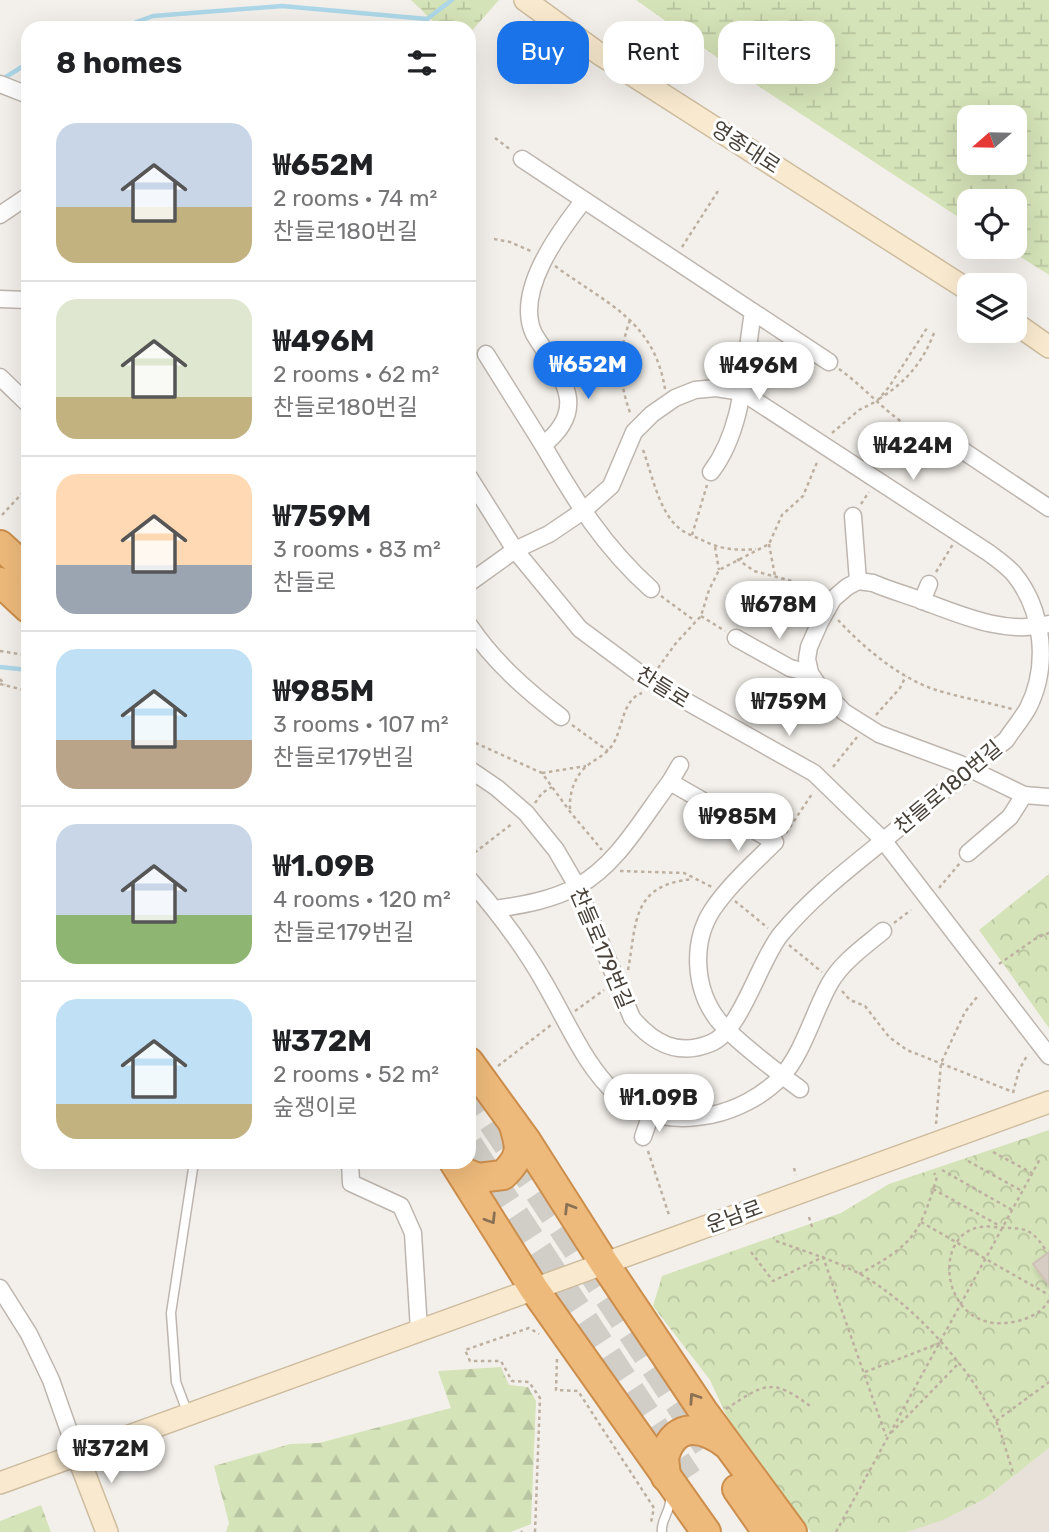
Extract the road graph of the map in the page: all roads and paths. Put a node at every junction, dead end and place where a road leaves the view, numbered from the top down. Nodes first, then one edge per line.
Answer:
1 (531, 5) edge
2 (0, 84) edge
3 (21, 92) edge
4 (495, 138) dead end
5 (522, 159) joint
6 (718, 191) dead end
7 (584, 200) junction
8 (21, 201) edge
9 (0, 215) edge
10 (494, 239) dead end
11 (678, 253) dead end
12 (539, 254) dead end
13 (553, 262) dead end
14 (957, 283) edge
15 (0, 299) edge
16 (21, 300) edge
17 (753, 312) junction
18 (630, 320) junction
19 (927, 328) dead end
20 (1027, 331) edge
21 (934, 333) dead end
22 (1049, 347) edge
23 (486, 354) dead end
24 (829, 362) joint
25 (0, 377) edge
26 (666, 392) dead end
27 (742, 392) junction
28 (21, 397) edge
29 (877, 401) junction
30 (632, 418) dead end
31 (917, 433) joint
32 (828, 438) dead end
33 (640, 440) dead end
34 (543, 445) junction
35 (821, 451) dead end
36 (711, 472) joint
37 (873, 486) dead end
38 (476, 488) edge
39 (21, 495) edge
40 (1049, 508) edge
41 (583, 511) junction
42 (2, 515) dead end
43 (853, 516) joint
44 (692, 535) junction
45 (955, 540) dead end
46 (769, 544) junction
47 (0, 545) edge
48 (715, 547) junction
49 (760, 549) junction
50 (515, 551) junction
51 (737, 559) junction
52 (21, 564) edge
53 (719, 570) junction
54 (775, 576) junction
55 (476, 578) edge
56 (858, 581) junction
57 (0, 582) edge
58 (929, 584) joint
59 (651, 589) joint
60 (922, 601) junction
61 (21, 602) edge
62 (819, 608) dead end
63 (833, 615) dead end
64 (701, 616) junction
65 (695, 621) junction
66 (1043, 625) edge
67 (476, 634) edge
68 (736, 638) joint
69 (0, 651) edge
70 (21, 654) edge
71 (810, 673) junction
72 (654, 674) dead end
73 (906, 676) junction
74 (0, 682) edge
75 (21, 689) edge
76 (645, 692) dead end
77 (1017, 710) dead end
78 (561, 717) joint
79 (870, 722) dead end
80 (859, 734) dead end
81 (608, 751) junction
82 (680, 765) dead end
83 (586, 766) junction
84 (833, 767) dead end
85 (971, 768) junction
86 (542, 772) dead end
87 (476, 774) edge
88 (670, 782) junction
89 (552, 787) dead end
90 (812, 794) dead end
91 (1024, 795) junction
92 (1049, 797) edge
93 (530, 808) dead end
94 (571, 813) dead end
95 (518, 820) dead end
96 (779, 839) junction
97 (883, 840) junction
98 (476, 852) edge
99 (968, 853) joint
100 (696, 879) dead end
101 (577, 886) junction
102 (476, 887) edge
103 (939, 888) dead end
104 (495, 909) junction
105 (911, 910) dead end
106 (883, 931) joint
107 (1049, 933) edge
108 (785, 942) dead end
109 (999, 964) dead end
110 (623, 974) dead end
111 (831, 980) junction
112 (608, 986) dead end
113 (977, 998) dead end
114 (572, 1013) dead end
115 (558, 1020) dead end
116 (729, 1030) junction
117 (1028, 1054) dead end
118 (1049, 1056) edge
119 (941, 1063) junction
120 (479, 1067) edge
121 (782, 1076) junction
122 (800, 1089) dead end
123 (1013, 1092) junction
124 (1049, 1102) edge
125 (1014, 1103) dead end
126 (650, 1114) junction
127 (513, 1122) junction
128 (936, 1125) dead end
129 (643, 1137) joint
130 (993, 1152) dead end
131 (1040, 1158) dead end
132 (968, 1161) dead end
133 (793, 1168) dead end
134 (193, 1169) edge
135 (350, 1169) edge
136 (459, 1169) edge
137 (462, 1169) edge
138 (942, 1170) dead end
139 (934, 1173) dead end
140 (1032, 1173) junction
141 (797, 1178) dead end
142 (933, 1189) junction
143 (1023, 1191) junction
144 (1012, 1210) junction
145 (669, 1214) dead end
146 (809, 1217) dead end
147 (921, 1222) junction
148 (812, 1227) dead end
149 (1003, 1228) junction
150 (776, 1241) dead end
151 (958, 1242) junction
152 (1045, 1249) dead end
153 (751, 1252) dead end
154 (823, 1257) junction
155 (986, 1258) junction
156 (604, 1263) junction
157 (859, 1274) junction
158 (0, 1288) edge
159 (534, 1289) junction
160 (1049, 1295) edge
161 (1049, 1300) edge
162 (419, 1330) junction
163 (541, 1335) dead end
164 (940, 1343) junction
165 (551, 1351) dead end
166 (959, 1363) junction
167 (864, 1373) junction
168 (1049, 1382) edge
169 (810, 1406) dead end
170 (720, 1413) dead end
171 (188, 1414) junction
172 (996, 1421) junction
173 (887, 1437) junction
174 (718, 1447) junction
175 (77, 1454) junction
176 (1013, 1472) dead end
177 (677, 1477) junction
178 (0, 1483) edge
179 (107, 1532) edge
180 (535, 1532) edge
181 (654, 1532) edge
182 (662, 1532) edge
183 (706, 1532) edge
184 (726, 1532) edge
185 (767, 1532) edge
186 (792, 1532) edge
187 (836, 1532) edge

1 - 14 street, 영종대로
2 - 3 street
4 - 5 path
5 - 7 street
6 - 11 path
7 - 17 street
7 - 34 street
8 - 9 street
10 - 12 path
13 - 18 path
15 - 16 street
17 - 24 street
17 - 27 street
18 - 26 path
18 - 30 path
19 - 29 path
20 - 22 street
21 - 29 path
23 - 34 street
24 - 29 path
25 - 28 street
27 - 36 street
27 - 41 street, 찬들로180번길
27 - 66 street, 찬들로180번길
29 - 31 path
29 - 32 path
31 - 40 street
33 - 44 path
34 - 41 street
35 - 46 path
36 - 44 path
37 - 43 path
38 - 50 street, 찬들로
39 - 42 path
41 - 50 street, 찬들로180번길
41 - 59 street
43 - 56 street
44 - 48 path
45 - 58 path
46 - 49 path
46 - 54 path
47 - 52 highway
48 - 49 path
48 - 53 path
49 - 51 path
50 - 55 street
50 - 97 street, 찬들로
51 - 53 path
51 - 54 path
53 - 64 path
54 - 62 path
56 - 60 street
56 - 71 street
57 - 61 highway
58 - 60 street
59 - 65 path
60 - 66 street
63 - 73 path
64 - 65 path
64 - 68 path
65 - 72 path
66 - 85 street, 찬들로180번길
67 - 78 street
68 - 71 street
69 - 70 path
71 - 85 street
73 - 77 path
73 - 79 path
74 - 75 path
76 - 81 path
78 - 81 path
80 - 84 path
81 - 83 path
82 - 88 street
83 - 86 path
83 - 94 path
85 - 91 street
85 - 97 street, 찬들로180번길
87 - 101 street, 찬들로179번길
88 - 96 street
88 - 101 street
89 - 93 path
90 - 96 path
91 - 92 street
91 - 99 street
95 - 98 path
96 - 116 street
97 - 116 street
97 - 118 street, 찬들로
99 - 103 path
100 - 110 path
101 - 104 street
101 - 116 street, 찬들로179번길
102 - 104 street
104 - 126 street
105 - 106 path
106 - 111 street
107 - 109 path
108 - 111 path
111 - 119 path
111 - 121 street
112 - 114 path
113 - 119 path
115 - 120 path
116 - 121 street
117 - 123 path
119 - 123 path
119 - 128 path
120 - 127 highway
121 - 122 street
121 - 126 street
123 - 125 path
124 - 156 street, 운남로
126 - 129 street
127 - 137 highway
156 -> 127 highway
129 - 145 path
130 - 140 path
131 - 140 path
132 - 143 path
133 - 141 path
134 - 171 lane
135 - 162 street
136 -> 159 highway
138 - 144 path
139 - 142 path
140 - 143 path
142 - 147 path
142 - 149 path
143 - 144 path
144 - 149 path
146 - 148 path
147 - 151 path
147 - 157 path
149 - 151 path
149 - 152 path
149 - 155 path
150 - 154 path
151 - 155 path
151 - 161 path
153 - 154 path
154 - 157 path
154 - 167 path
155 - 160 path
155 - 164 path
156 - 159 street, 운남로
174 -> 156 highway
157 - 164 path
158 - 175 street
159 - 162 street, 운남로
159 - 177 highway
162 - 171 street, 운남로
163 - 180 path
164 - 166 path
164 - 167 path
164 - 173 path
165 - 181 path
166 - 172 path
166 - 173 path
167 - 173 path
168 - 172 path
169 - 170 path
171 - 175 street, 운남로
172 - 176 path
173 - 187 path
174 - 177 highway
174 - 185 highway
174 - 186 highway
175 - 178 street, 운남로
175 - 179 street
177 - 182 lane
177 - 183 highway
177 - 184 highway

